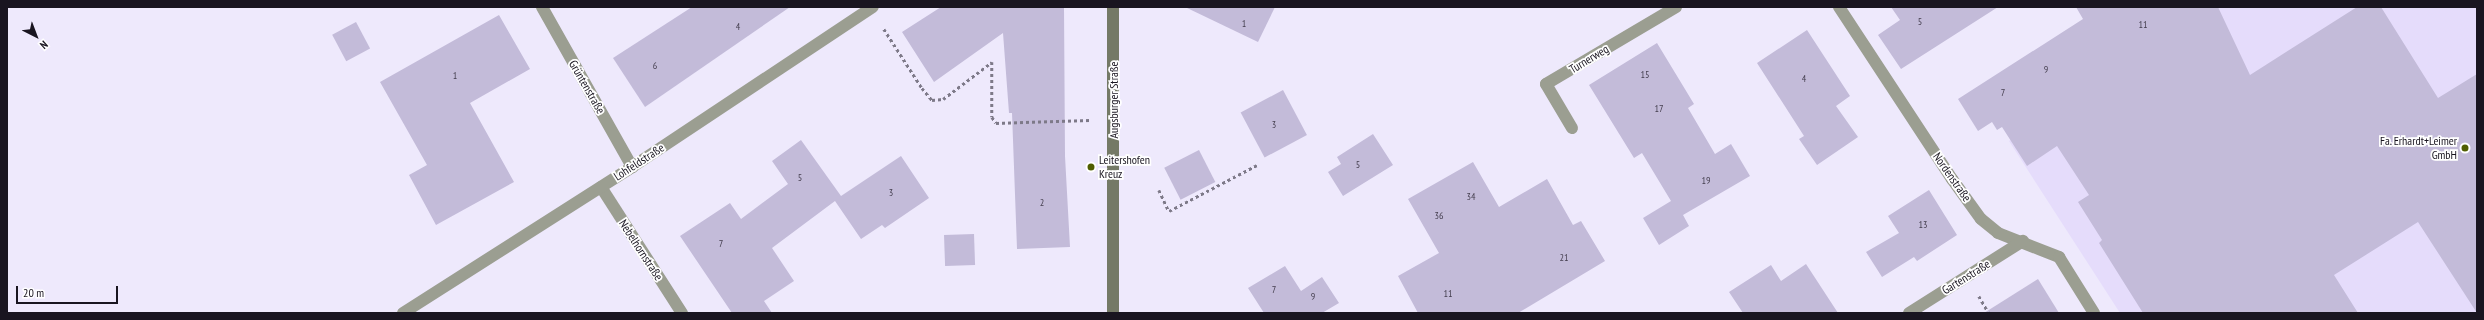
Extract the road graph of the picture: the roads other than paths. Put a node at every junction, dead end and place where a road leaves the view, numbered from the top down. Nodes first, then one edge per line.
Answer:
1 (542, 7) edge
2 (1113, 7) edge
3 (1676, 7) edge
4 (1839, 7) edge
5 (872, 8) edge
6 (1572, 128) dead end
7 (632, 167) junction
8 (601, 188) junction
9 (2023, 241) junction
10 (403, 313) edge
11 (682, 313) edge
12 (1113, 313) edge
13 (1909, 313) edge
14 (2094, 313) edge

1 - 7 street, Grüntenstraße
2 - 12 street, Augsburger Straße
3 - 6 street, Turnerweg
4 - 9 street, Nordenstraße
5 - 7 street, Lohfeldstraße
7 - 8 street, Lohfeldstraße
8 - 10 street, Lohfeldstraße
8 - 11 street, Nebelhornstraße
9 - 13 street, Gartenstraße
9 - 14 street, Nordenstraße

